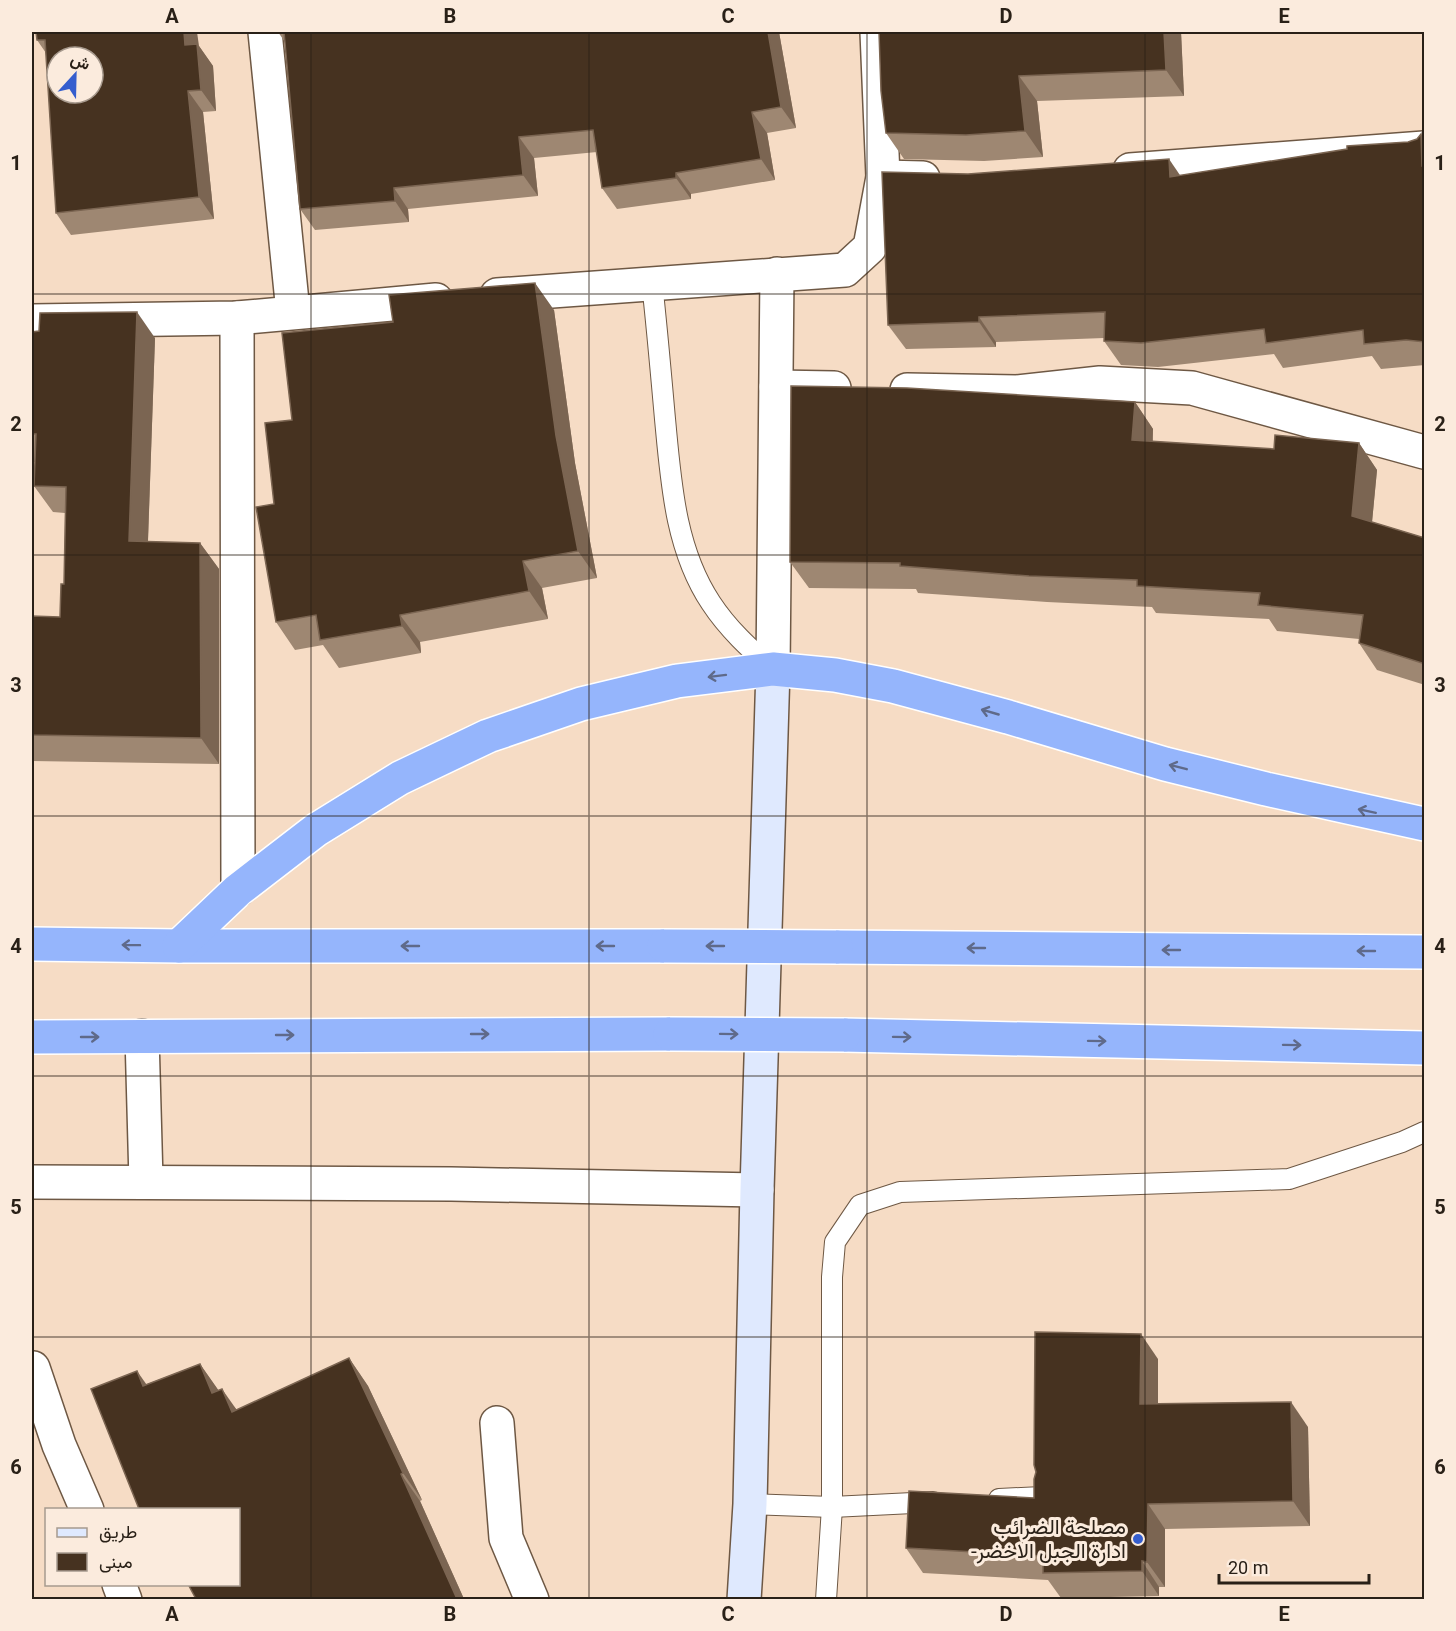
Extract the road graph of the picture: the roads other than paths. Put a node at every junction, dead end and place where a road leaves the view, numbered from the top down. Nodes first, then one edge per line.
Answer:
1 (265, 32) edge
2 (877, 32) edge
3 (1425, 148) edge
4 (1103, 172) edge
5 (883, 177) junction
6 (951, 179) edge
7 (777, 274) junction
8 (652, 283) junction
9 (293, 312) junction
10 (237, 318) junction
11 (32, 321) edge
12 (776, 387) junction
13 (1425, 452) edge
14 (773, 669) junction
15 (1425, 824) edge
16 (238, 890) junction
17 (32, 944) edge
18 (179, 946) junction
19 (1425, 952) edge
20 (142, 1036) junction
21 (32, 1037) edge
22 (1425, 1048) edge
23 (1425, 1132) edge
24 (146, 1181) junction
25 (32, 1182) edge
26 (757, 1190) junction
27 (33, 1368) edge
28 (497, 1423) dead end
29 (1042, 1497) edge
30 (984, 1500) edge
31 (949, 1501) edge
32 (750, 1504) junction
33 (832, 1507) junction
34 (87, 1508) edge
35 (532, 1599) edge
36 (744, 1599) edge
37 (826, 1599) edge

1 - 9 street
2 - 5 street
3 - 4 street
5 - 6 street
5 - 7 street
7 - 8 street
7 - 12 street
8 - 9 street
8 - 14 lane
9 - 10 street
10 - 11 street
10 - 16 street
12 - 13 street
12 - 14 street
15 -> 14 highway
14 -> 16 highway
14 - 26 street
16 - 18 highway
18 -> 17 highway
19 -> 18 highway, bridge
21 -> 20 highway
20 -> 22 highway, bridge
20 - 24 street
23 - 33 lane
24 - 25 street
24 - 26 street
26 - 32 street
27 - 34 street
28 - 35 street
29 - 30 lane
31 - 33 lane
32 - 33 lane
32 - 36 street
33 - 37 lane

